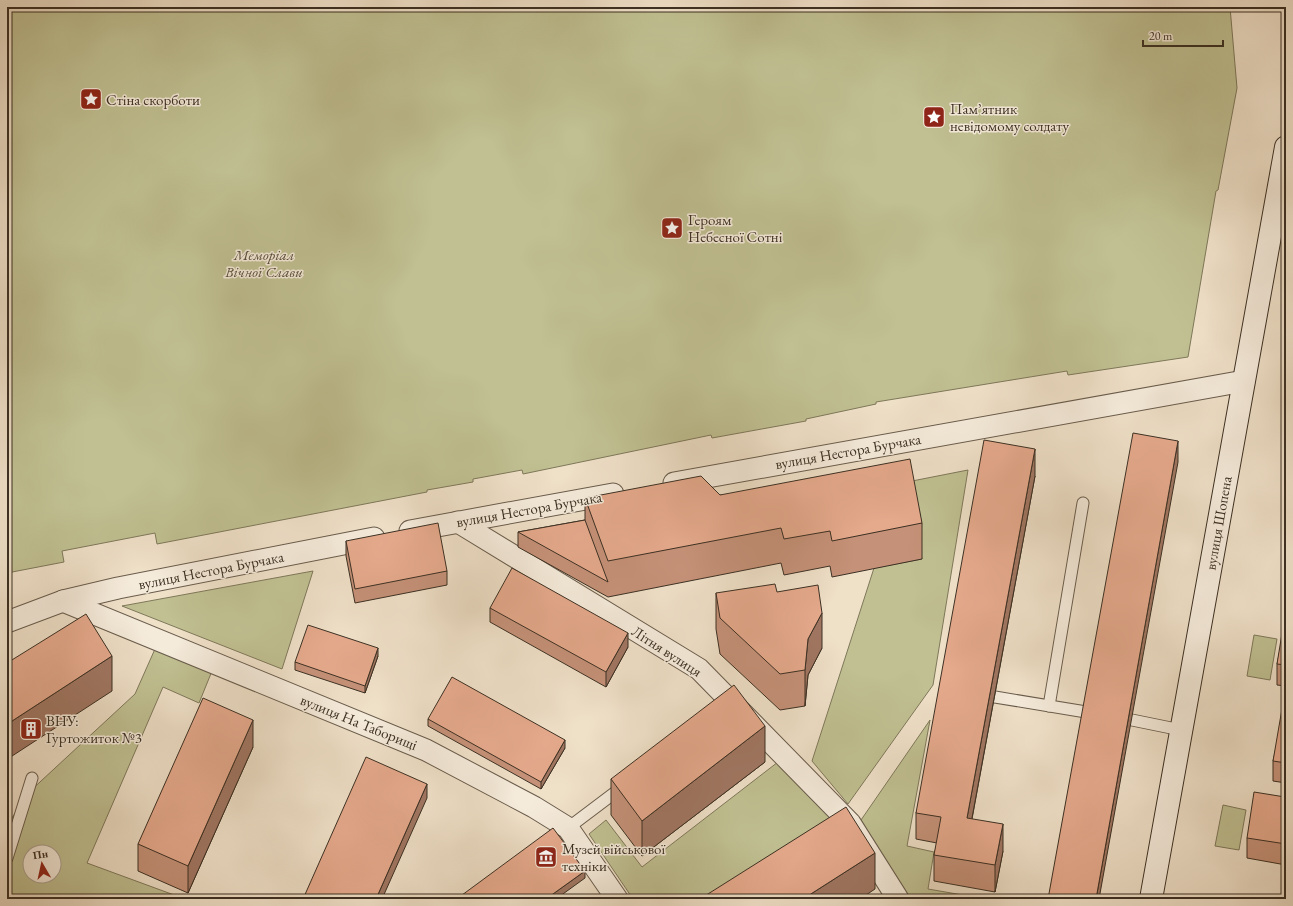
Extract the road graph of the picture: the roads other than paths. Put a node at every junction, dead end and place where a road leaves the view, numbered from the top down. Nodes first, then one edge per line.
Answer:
1 (1286, 147) edge
2 (1244, 381) junction
3 (654, 486) edge
4 (630, 491) edge
5 (1083, 503) dead end
6 (458, 522) junction
7 (63, 600) junction
8 (7, 622) edge
9 (995, 697) edge
10 (1049, 706) junction
11 (1086, 712) edge
12 (1132, 720) edge
13 (1181, 730) junction
14 (32, 778) dead end
15 (629, 782) edge
16 (568, 828) junction
17 (7, 858) edge
18 (895, 898) edge
19 (617, 899) edge
20 (1151, 899) edge

1 - 2 street, вулиця Шопена
2 - 3 street, вулиця Нестора Бурчака
2 - 13 street, вулиця Шопена
4 - 6 street, вулиця Нестора Бурчака
5 - 10 lane
6 - 7 street, вулиця Нестора Бурчака
6 - 18 street, Літня вулиця
7 - 8 street, вулиця Нестора Бурчака
7 - 16 street, вулиця На Таборищі
9 - 10 lane
10 - 11 lane
12 - 13 lane
13 - 20 street, вулиця Шопена
14 - 17 lane
15 - 16 lane
16 - 19 street, вулиця На Таборищі

